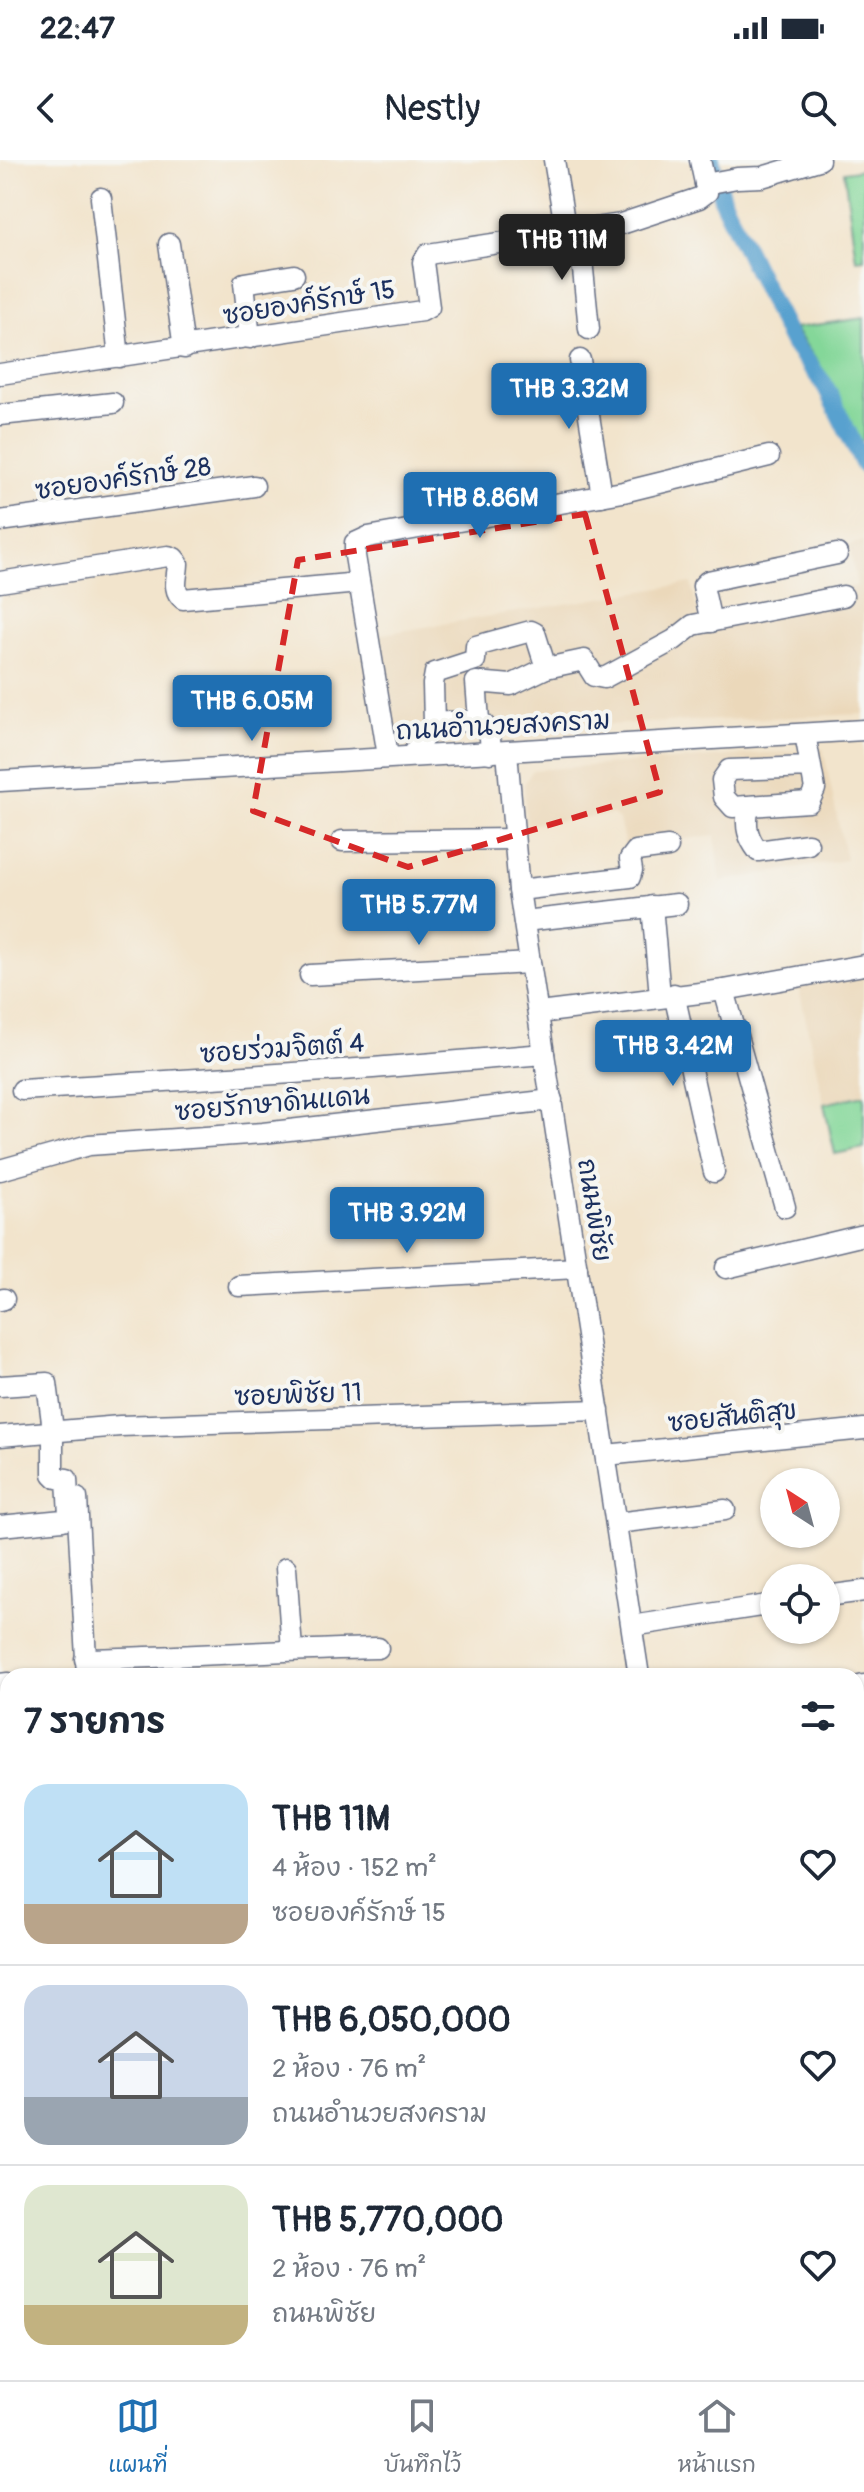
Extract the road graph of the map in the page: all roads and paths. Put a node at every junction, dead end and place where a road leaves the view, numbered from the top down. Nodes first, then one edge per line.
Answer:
1 (554, 160) edge
2 (700, 160) edge
3 (813, 160) edge
4 (710, 185) junction
5 (101, 198) dead end
6 (573, 232) junction
7 (169, 244) dead end
8 (294, 275) dead end
9 (589, 329) dead end
10 (250, 338) junction
11 (184, 348) junction
12 (119, 357) junction
13 (580, 360) dead end
14 (0, 374) edge
15 (113, 403) dead end
16 (0, 415) edge
17 (769, 456) dead end
18 (254, 486) dead end
19 (602, 496) junction
20 (0, 521) edge
21 (837, 554) dead end
22 (0, 582) edge
23 (359, 583) junction
24 (843, 596) dead end
25 (711, 622) junction
26 (475, 660) junction
27 (546, 668) junction
28 (476, 682) junction
29 (479, 720) junction
30 (434, 723) junction
31 (864, 730) edge
32 (805, 734) junction
33 (722, 739) junction
34 (498, 752) junction
35 (388, 756) junction
36 (411, 756) junction
37 (811, 767) junction
38 (729, 770) junction
39 (0, 781) edge
40 (753, 806) junction
41 (513, 839) junction
42 (342, 841) dead end
43 (808, 844) dead end
44 (668, 847) dead end
45 (519, 890) junction
46 (677, 904) dead end
47 (652, 906) junction
48 (524, 921) junction
49 (530, 963) junction
50 (864, 965) edge
51 (310, 975) dead end
52 (724, 990) junction
53 (667, 995) junction
54 (539, 1013) junction
55 (544, 1054) junction
56 (22, 1090) dead end
57 (552, 1100) junction
58 (0, 1170) edge
59 (714, 1172) dead end
60 (785, 1207) dead end
61 (864, 1235) edge
62 (577, 1268) junction
63 (726, 1268) dead end
64 (239, 1286) dead end
65 (0, 1386) edge
66 (599, 1410) junction
67 (864, 1429) edge
68 (53, 1430) junction
69 (0, 1436) edge
70 (606, 1455) junction
71 (69, 1489) junction
72 (725, 1510) dead end
73 (616, 1523) junction
74 (0, 1526) edge
75 (286, 1568) dead end
76 (864, 1591) edge
77 (840, 1594) edge
78 (760, 1606) edge
79 (632, 1626) junction
80 (378, 1648) dead end
81 (292, 1650) junction
82 (86, 1668) edge
83 (638, 1668) edge

1 - 6 street
2 - 4 street
3 - 4 street, ซอยองค์รักษ์ 15
4 - 6 street, ซอยองค์รักษ์ 15
5 - 12 street
6 - 9 street
6 - 10 street, ซอยองค์รักษ์ 15
7 - 11 street
8 - 10 street
10 - 11 street, ซอยองค์รักษ์ 15
11 - 12 street, ซอยองค์รักษ์ 15
12 - 14 street, ซอยองค์รักษ์ 15
13 - 19 street
15 - 16 street
17 - 19 street
18 - 20 street, ซอยองค์รักษ์ 28
19 - 23 street
21 - 25 street
22 - 23 street
23 - 35 street
24 - 25 street
25 - 27 street
26 - 27 street
26 - 28 street, ถนนพิชัย
26 - 30 street
27 - 28 street
28 - 29 street, ถนนพิชัย
29 - 30 street
29 - 34 street, ถนนพิชัย
30 - 36 street
31 - 32 street, ถนนอำนวยสงคราม
32 - 33 street, ถนนอำนวยสงคราม
32 - 37 street
33 - 34 street, ถนนอำนวยสงคราม
33 - 38 street
34 - 36 street, ถนนอำนวยสงคราม
34 - 41 street, ถนนพิชัย
35 - 36 street, ถนนอำนวยสงคราม
35 - 39 street, ถนนอำนวยสงคราม
37 - 38 street
37 - 40 street
38 - 40 street
40 - 43 street
41 - 42 street
41 - 45 street, ถนนพิชัย
44 - 45 street
45 - 48 street, ถนนพิชัย
46 - 47 street
47 - 48 street
47 - 53 street
48 - 49 street, ถนนพิชัย
49 - 51 street
49 - 54 street, ถนนพิชัย
50 - 52 street
52 - 53 street
52 - 60 street
53 - 54 street
53 - 59 street
54 - 55 street, ถนนพิชัย
55 - 56 street, ซอยร่วมจิตต์ 4
55 - 57 street, ถนนพิชัย
57 - 58 street, ซอยรักษาดินแดน
57 - 62 street, ถนนพิชัย
61 - 63 street
62 - 64 street
62 - 66 street, ถนนพิชัย
65 - 68 street
66 - 68 street, ซอยพิชัย 11
66 - 70 street, ถนนพิชัย
67 - 70 street, ซอยสันติสุข
68 - 69 street, ซอยพิชัย 11
68 - 71 street
70 - 73 street, ถนนพิชัย
71 - 74 street
71 - 82 street
72 - 73 street
73 - 79 street, ถนนพิชัย
75 - 81 street
76 - 77 street
78 - 79 street
79 - 83 street, ถนนพิชัย
80 - 81 street
81 - 82 street

